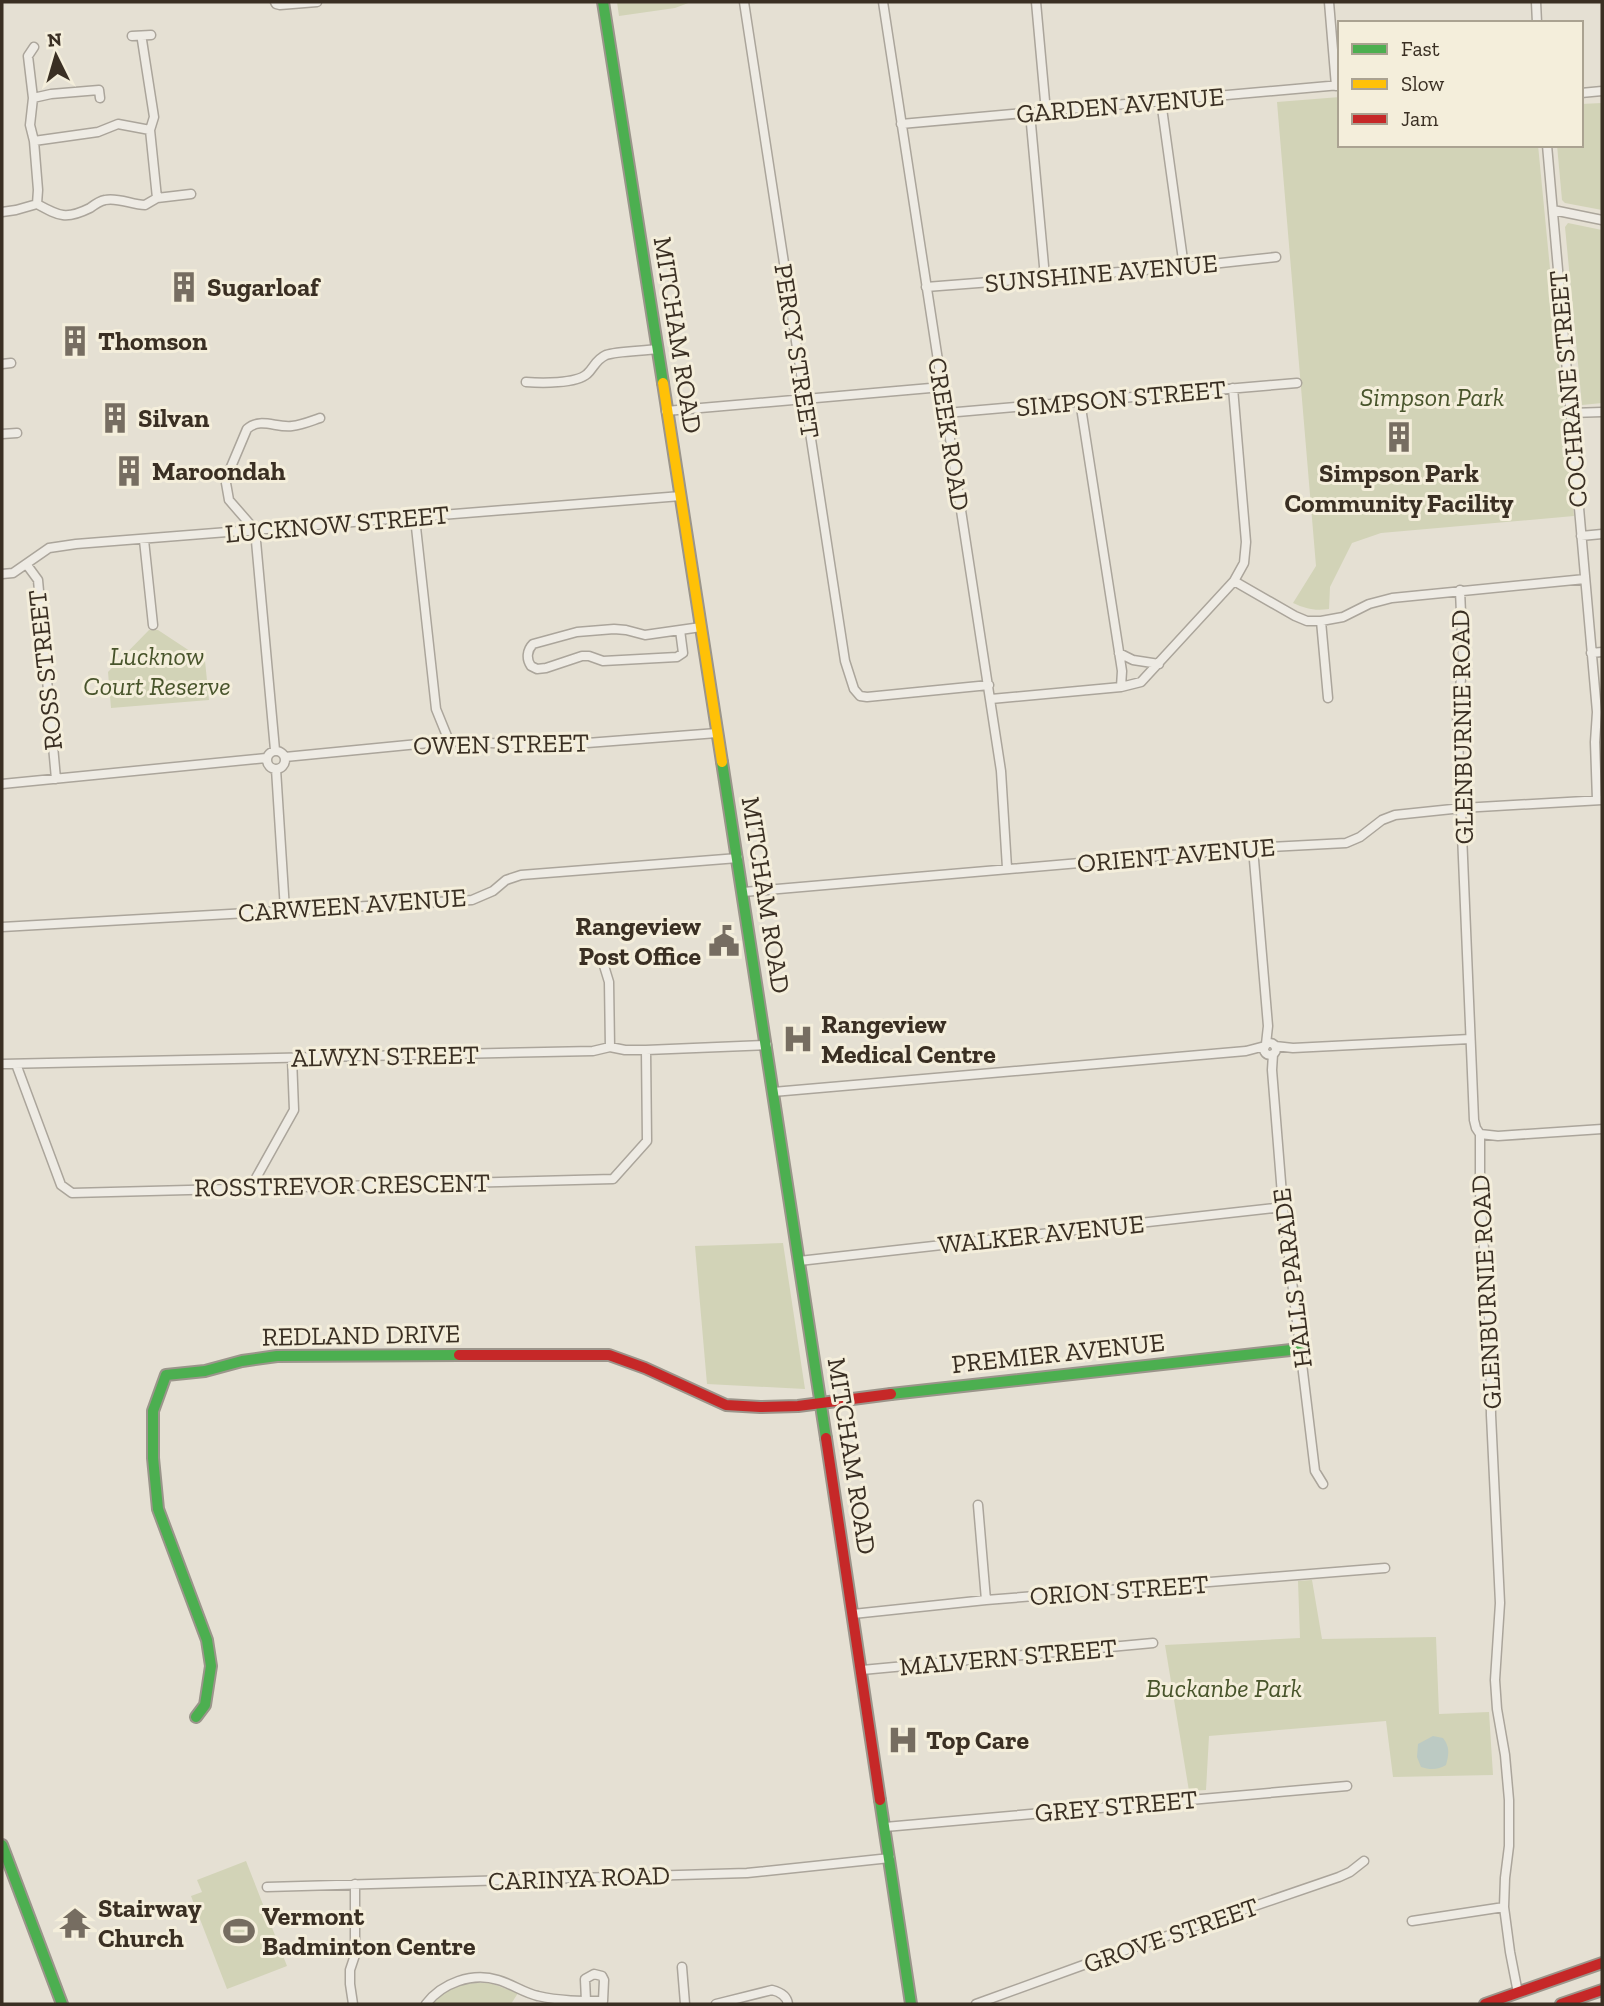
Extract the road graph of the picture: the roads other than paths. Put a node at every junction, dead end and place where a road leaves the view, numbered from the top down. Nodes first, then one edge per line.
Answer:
1 (275, 2) edge
2 (317, 2) edge
3 (603, 2) edge
4 (744, 2) edge
5 (883, 2) edge
6 (1036, 2) edge
7 (1329, 2) edge
8 (1535, 2) edge
9 (1537, 21) edge
10 (142, 40) dead end
11 (34, 47) dead end
12 (1338, 85) edge
13 (1602, 91) edge
14 (1583, 93) edge
15 (33, 98) junction
16 (100, 98) dead end
17 (1161, 100) junction
18 (1046, 112) junction
19 (1030, 113) junction
20 (901, 124) junction
21 (150, 130) junction
22 (34, 141) junction
23 (1547, 147) edge
24 (191, 194) dead end
25 (157, 198) junction
26 (37, 204) junction
27 (1553, 210) junction
28 (2, 212) edge
29 (1602, 220) edge
30 (1276, 257) dead end
31 (1184, 267) junction
32 (1045, 277) junction
33 (926, 287) junction
34 (657, 349) junction
35 (526, 382) dead end
36 (1297, 383) dead end
37 (942, 387) junction
38 (1233, 388) junction
39 (804, 398) junction
40 (1080, 401) junction
41 (666, 411) junction
42 (1602, 412) edge
43 (946, 413) junction
44 (1571, 413) junction
45 (320, 418) dead end
46 (17, 432) dead end
47 (2, 434) edge
48 (681, 496) junction
49 (415, 517) junction
50 (255, 530) junction
51 (1602, 534) edge
52 (1581, 536) junction
53 (144, 540) junction
54 (27, 565) junction
55 (2, 574) edge
56 (1585, 579) junction
57 (1234, 581) junction
58 (1460, 590) junction
59 (1321, 621) junction
60 (153, 625) dead end
61 (701, 627) junction
62 (680, 630) junction
63 (1602, 652) edge
64 (1119, 653) junction
65 (1591, 653) junction
66 (1159, 664) junction
67 (989, 685) junction
68 (1121, 687) junction
69 (1328, 698) dead end
70 (991, 699) junction
71 (717, 733) junction
72 (449, 741) junction
73 (275, 750) junction
74 (285, 757) junction
75 (266, 758) junction
76 (276, 769) junction
77 (56, 779) junction
78 (2, 784) edge
79 (1600, 800) edge
80 (1462, 808) junction
81 (1253, 848) junction
82 (738, 858) junction
83 (1007, 868) junction
84 (743, 892) junction
85 (285, 910) junction
86 (2, 927) edge
87 (601, 956) dead end
88 (1470, 1039) junction
89 (767, 1045) junction
90 (610, 1047) junction
91 (1270, 1049) junction
92 (646, 1050) junction
93 (292, 1058) junction
94 (2, 1064) edge
95 (16, 1064) junction
96 (774, 1092) junction
97 (1602, 1129) edge
98 (1480, 1135) junction
99 (251, 1187) junction
100 (1283, 1207) junction
101 (799, 1261) junction
102 (1300, 1349) junction
103 (821, 1402) junction
104 (1323, 1484) dead end
105 (978, 1505) dead end
106 (1385, 1568) dead end
107 (986, 1600) junction
108 (853, 1614) junction
109 (1153, 1643) dead end
110 (862, 1670) junction
111 (197, 1717) dead end
112 (1347, 1786) dead end
113 (885, 1827) junction
114 (2, 1845) edge
115 (890, 1858) junction
116 (1364, 1861) dead end
117 (355, 1884) junction
118 (267, 1887) dead end
119 (1504, 1908) junction
120 (1412, 1921) dead end
121 (1602, 1963) edge
122 (682, 1967) dead end
123 (1602, 1990) edge
124 (1518, 1993) junction
125 (586, 2001) dead end
126 (426, 2003) edge
127 (62, 2004) edge
128 (353, 2004) edge
129 (685, 2004) edge
130 (716, 2004) edge
131 (788, 2004) edge
132 (911, 2004) edge
133 (976, 2004) edge
134 (1485, 2004) edge
135 (1561, 2004) edge

1 - 2 street
3 - 34 main road, MITCHAM ROAD
4 - 39 street, PERCY STREET
5 - 20 street, CREEK ROAD
6 - 18 street
7 - 12 street
8 - 9 street
10 - 21 street
11 - 15 street
12 - 17 street, GARDEN AVENUE
13 - 14 street
15 - 16 street
15 - 22 street
17 - 18 street, GARDEN AVENUE
17 - 31 street
18 - 19 street, GARDEN AVENUE
19 - 20 street, GARDEN AVENUE
19 - 32 street
20 - 33 street, CREEK ROAD
21 - 22 street
21 - 25 street
22 - 26 street
23 - 27 street, COCHRANE STREET
24 - 25 street
25 - 26 street
26 - 28 street
27 - 29 street
27 - 44 street, COCHRANE STREET
30 - 31 street, SUNSHINE AVENUE
31 - 32 street, SUNSHINE AVENUE
32 - 33 street, SUNSHINE AVENUE
33 - 37 street, CREEK ROAD
34 - 35 street
34 - 41 main road, MITCHAM ROAD
36 - 38 street, SIMPSON STREET
37 - 39 street
37 - 43 street, CREEK ROAD
38 - 40 street, SIMPSON STREET
38 - 57 street
39 - 41 street
39 - 67 street, PERCY STREET
40 - 43 street, SIMPSON STREET
40 - 64 street
41 - 48 main road, MITCHAM ROAD
42 - 44 street
43 - 67 street, CREEK ROAD
44 - 52 street, COCHRANE STREET
45 - 50 street
46 - 47 street
48 - 49 street, LUCKNOW STREET
48 - 61 main road, MITCHAM ROAD
49 - 50 street, LUCKNOW STREET
49 - 72 street
50 - 53 street, LUCKNOW STREET
50 - 73 street
51 - 52 street
52 - 56 street, COCHRANE STREET
53 - 54 street, LUCKNOW STREET
53 - 60 street
54 - 55 street, LUCKNOW STREET
54 - 77 street, ROSS STREET
56 - 58 street
56 - 65 street, COCHRANE STREET
57 - 59 street
57 - 66 street
58 - 59 street
58 - 80 street, GLENBURNIE ROAD
59 - 69 street
61 - 62 street
61 - 71 main road, MITCHAM ROAD
62 - 62 street
63 - 65 street
64 - 66 street
64 - 68 street
65 - 79 street, COCHRANE STREET
66 - 68 street
67 - 70 street, CREEK ROAD
68 - 70 street
70 - 83 street, CREEK ROAD
71 - 72 street, OWEN STREET
71 - 82 main road, MITCHAM ROAD
72 - 74 street, OWEN STREET
73 - 74 street
73 - 75 street
74 - 76 street
75 - 76 street
75 - 77 street
76 - 85 street
77 - 78 street
79 - 80 street, ORIENT AVENUE
80 - 81 street, ORIENT AVENUE
80 - 88 street, GLENBURNIE ROAD
81 - 83 street, ORIENT AVENUE
81 - 91 street, HALLS PARADE
82 - 84 main road, MITCHAM ROAD
82 - 85 street, CARWEEN AVENUE
83 - 84 street, ORIENT AVENUE
84 - 89 main road, MITCHAM ROAD
85 - 86 street, CARWEEN AVENUE
87 - 90 street
88 - 91 street
88 - 98 street, GLENBURNIE ROAD
89 - 92 street, ALWYN STREET
89 - 96 main road, MITCHAM ROAD
90 - 92 street, ALWYN STREET
90 - 93 street, ALWYN STREET
91 - 96 street
91 - 100 street, HALLS PARADE
92 - 99 street, ROSSTREVOR CRESCENT
93 - 95 street, ALWYN STREET
93 - 99 street
94 - 95 street, ALWYN STREET
95 - 99 street, ROSSTREVOR CRESCENT
96 - 101 main road, MITCHAM ROAD
97 - 98 street
98 - 119 street, GLENBURNIE ROAD
100 - 101 street, WALKER AVENUE
100 - 102 street, HALLS PARADE
101 - 103 main road, MITCHAM ROAD
102 - 103 main road, PREMIER AVENUE
102 - 104 street, HALLS PARADE
103 - 108 main road, MITCHAM ROAD
103 - 111 main road, REDLAND DRIVE
105 - 107 street
106 - 107 street, ORION STREET
107 - 108 street, ORION STREET
108 - 110 main road, MITCHAM ROAD
109 - 110 street, MALVERN STREET
110 - 113 main road, MITCHAM ROAD
112 - 113 street, GREY STREET
113 - 115 main road, MITCHAM ROAD
114 - 127 main road
115 - 117 street, CARINYA ROAD
115 - 132 main road, MITCHAM ROAD
116 - 133 street, GROVE STREET
117 - 118 street, CARINYA ROAD
117 - 128 street
119 - 120 street
119 - 124 street, GLENBURNIE ROAD
121 - 124 main road
122 - 129 street
123 - 135 main road
124 - 134 main road
125 - 126 street
130 - 131 street

